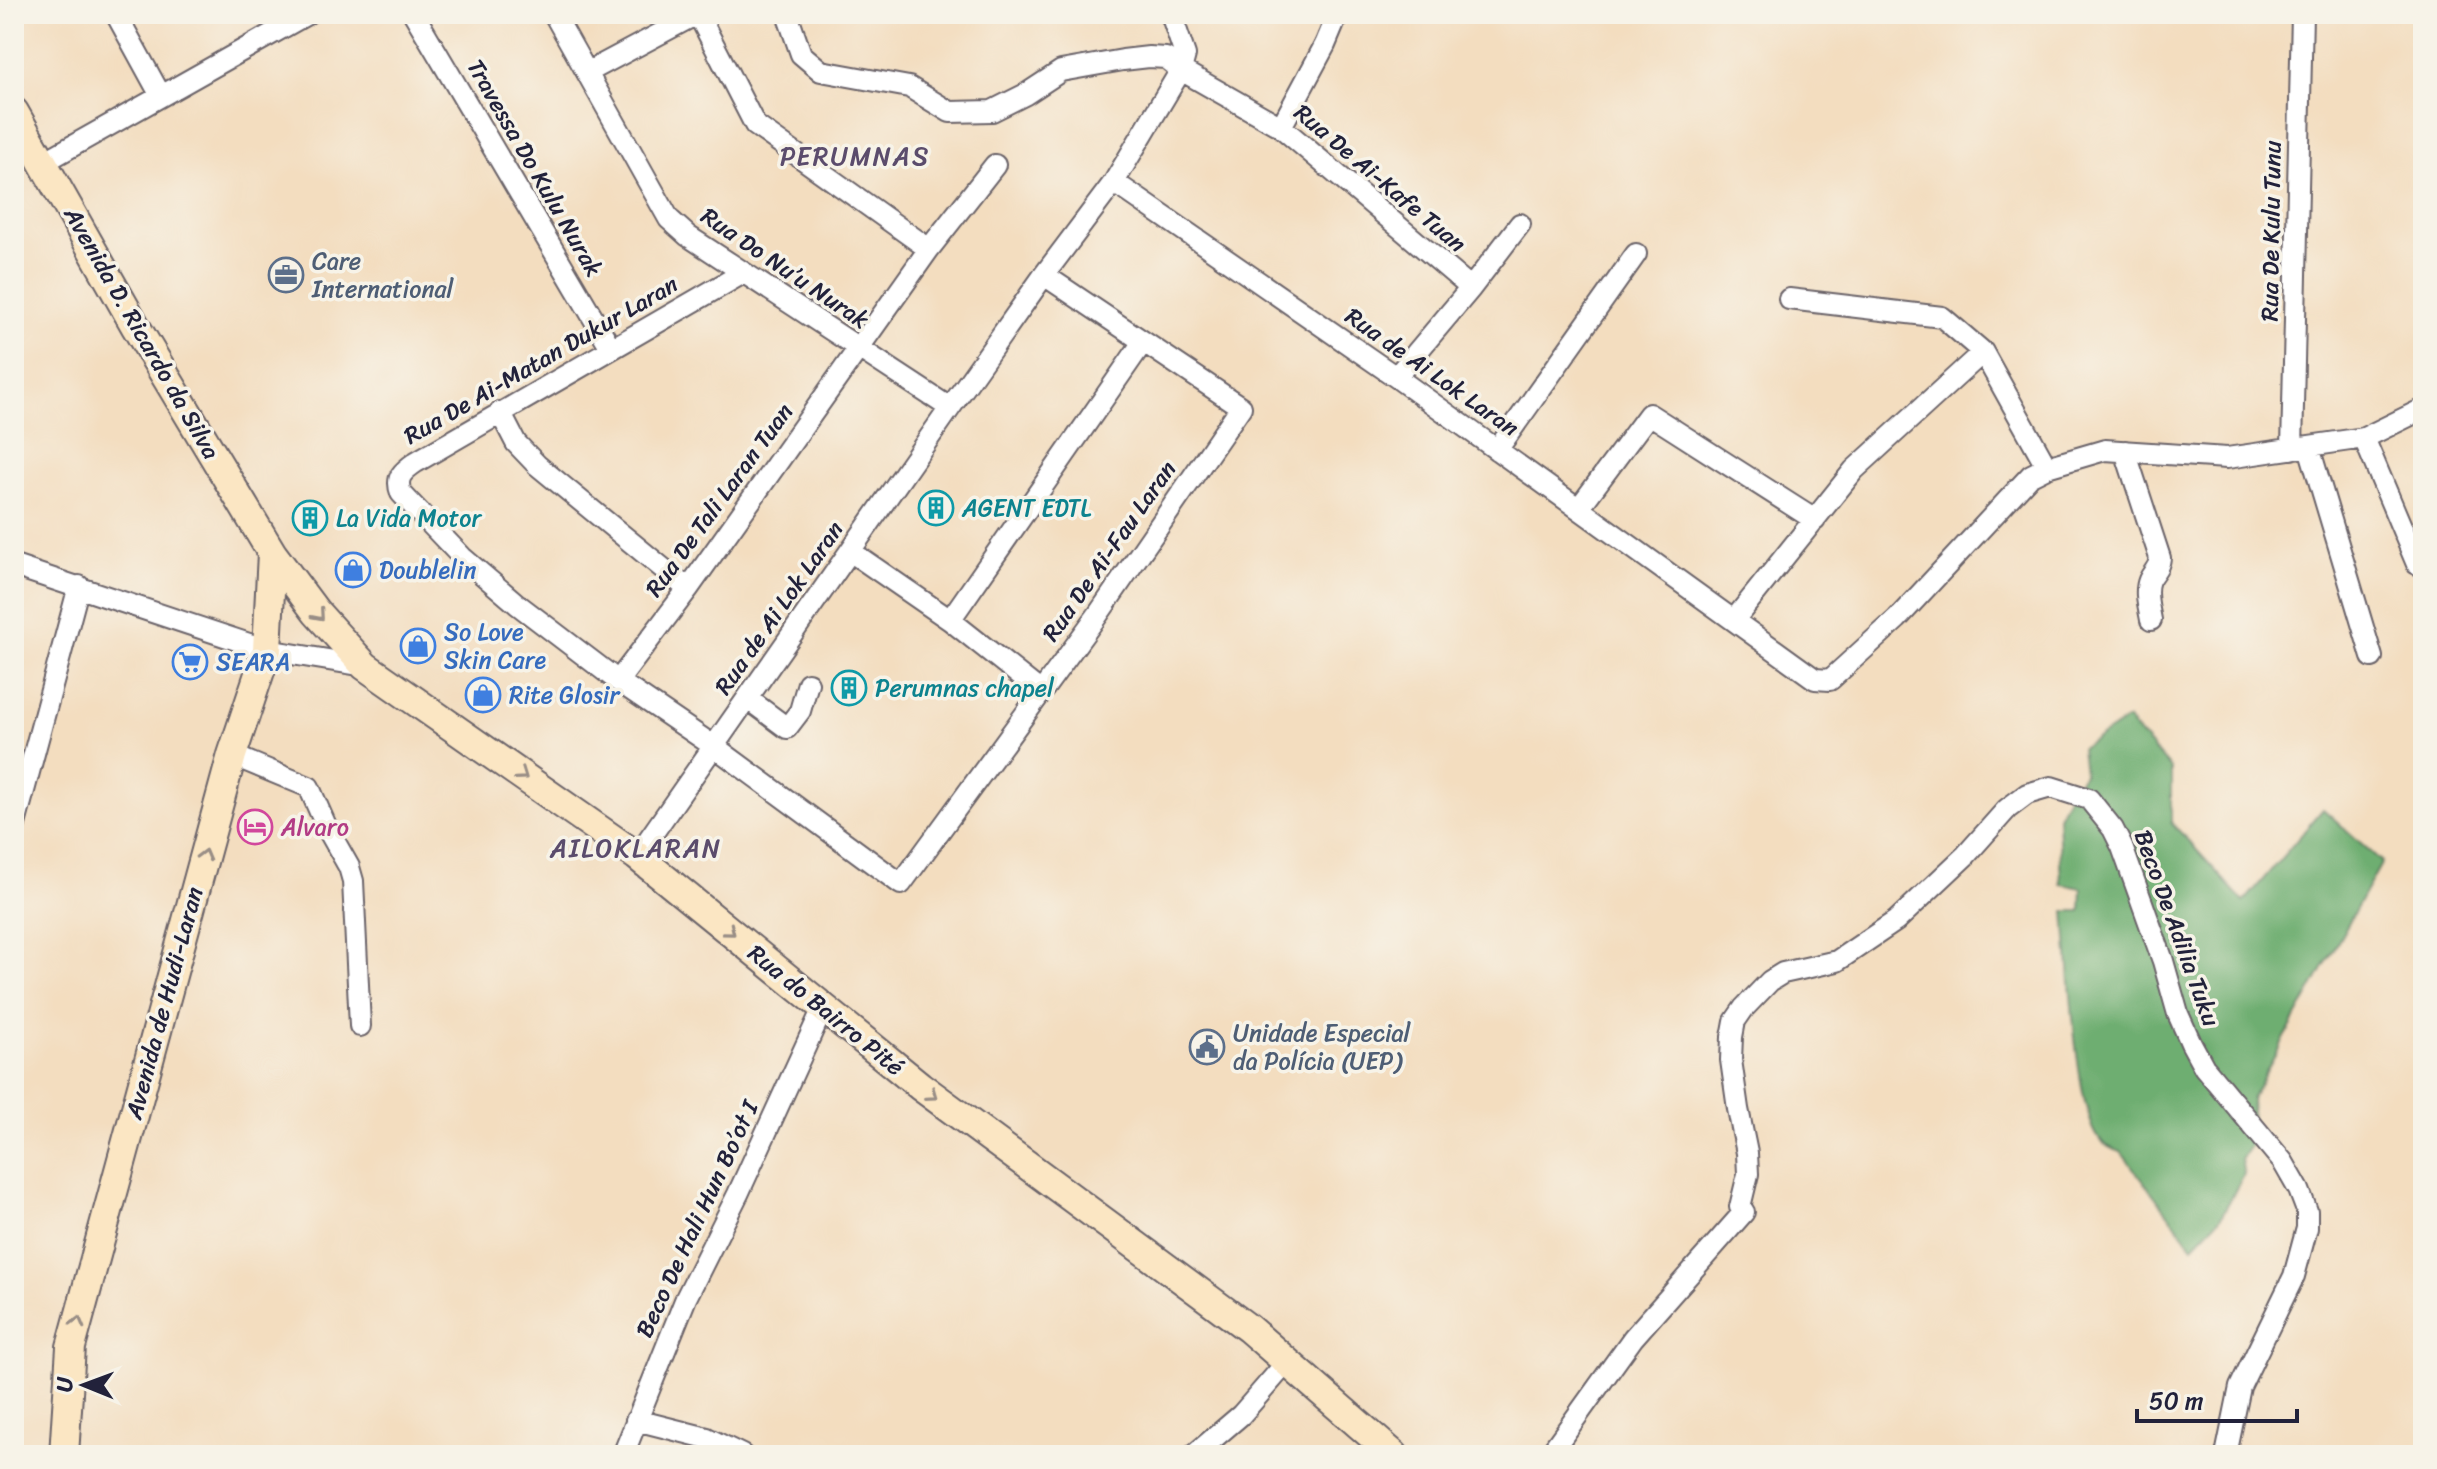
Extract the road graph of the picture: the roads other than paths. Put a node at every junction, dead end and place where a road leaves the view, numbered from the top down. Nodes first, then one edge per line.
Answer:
1 (116, 14) edge
2 (307, 14) edge
3 (414, 14) edge
4 (554, 14) edge
5 (697, 14) edge
6 (787, 14) edge
7 (1171, 14) edge
8 (1338, 14) edge
9 (2302, 14) edge
10 (1181, 70) junction
11 (588, 72) junction
12 (161, 96) junction
13 (14, 112) edge
14 (1281, 127) junction
15 (44, 162) junction
16 (995, 165) dead end
17 (1114, 182) junction
18 (1520, 224) dead end
19 (929, 249) junction
20 (1636, 254) dead end
21 (743, 273) junction
22 (1044, 275) junction
23 (1471, 288) junction
24 (1789, 299) dead end
25 (1143, 342) junction
26 (611, 348) junction
27 (859, 349) junction
28 (1983, 352) junction
29 (1396, 377) junction
30 (950, 408) junction
31 (2423, 409) edge
32 (500, 412) junction
33 (2364, 438) junction
34 (2301, 448) junction
35 (1497, 450) junction
36 (2125, 451) junction
37 (2047, 467) junction
38 (1579, 508) junction
39 (1815, 520) junction
40 (850, 551) junction
41 (272, 553) junction
42 (2417, 564) dead end
43 (14, 566) edge
44 (79, 586) junction
45 (688, 589) junction
46 (950, 620) junction
47 (1734, 620) junction
48 (2151, 620) dead end
49 (267, 650) junction
50 (2372, 657) dead end
51 (365, 666) junction
52 (618, 681) junction
53 (808, 683) dead end
54 (1041, 692) junction
55 (748, 699) junction
56 (715, 747) junction
57 (232, 755) junction
58 (14, 828) edge
59 (637, 856) junction
60 (823, 1008) junction
61 (360, 1026) dead end
62 (1287, 1362) junction
63 (636, 1420) junction
64 (64, 1455) edge
65 (623, 1455) edge
66 (742, 1455) edge
67 (1194, 1455) edge
68 (1394, 1455) edge
69 (1549, 1455) edge
70 (2226, 1455) edge

1 - 12 street
2 - 12 street
3 - 26 street, Travessa Do Kulu Nurak
4 - 11 street, Rua Do Nu’u Nurak
5 - 11 street
5 - 19 street
6 - 10 street, Rua De Ai-Kafe Tuan
7 - 10 street
8 - 14 street
9 - 34 street, Rua De Kulu Tunu
10 - 14 street, Rua De Ai-Kafe Tuan
10 - 17 street
11 - 21 street, Rua Do Nu’u Nurak
12 - 15 street
13 - 15 main road, Avenida D. Ricardo da Silva
14 - 23 street, Rua De Ai-Kafe Tuan
15 - 41 main road, Avenida D. Ricardo da Silva
16 - 19 street, Rua De Tali Laran Tuan
17 - 22 street, Rua de Ai Lok Laran
17 - 29 street, Rua de Ai Lok Laran
18 - 23 street
19 - 27 street, Rua De Tali Laran Tuan
20 - 35 street
21 - 26 street, Rua De Ai-Matan Dukur Laran
21 - 27 street, Rua Do Nu’u Nurak
22 - 25 street, Rua De Ai-Fau Laran
22 - 30 street, Rua de Ai Lok Laran
23 - 29 street, Rua De Ai-Kafe Tuan
24 - 28 street
25 - 46 street
25 - 54 street, Rua De Ai-Fau Laran
26 - 32 street, Rua De Ai-Matan Dukur Laran
27 - 30 street, Rua Do Nu’u Nurak
27 - 45 street, Rua De Tali Laran Tuan
28 - 37 street
28 - 39 street
29 - 35 street, Rua de Ai Lok Laran
30 - 40 street, Rua de Ai Lok Laran
31 - 33 street, Rua de Ai Lok Laran
32 - 45 street
32 - 52 street, Rua De Ai-Matan Dukur Laran
33 - 34 street, Rua de Ai Lok Laran
33 - 42 street
34 - 36 street, Rua de Ai Lok Laran
34 - 50 street, Rua De Kulu Tunu
35 - 38 street, Rua de Ai Lok Laran
36 - 37 street, Rua de Ai Lok Laran
36 - 48 street
37 - 47 street, Rua de Ai Lok Laran
38 - 39 street
38 - 47 street, Rua de Ai Lok Laran
39 - 47 street
40 - 46 street
40 - 55 street, Rua de Ai Lok Laran
41 - 49 main road, Avenida de Hudi-Laran
41 -> 51 main road, Rua do Bairro Pité
43 - 44 street
44 - 49 street
44 - 58 street
45 - 52 street, Rua De Tali Laran Tuan
46 - 54 street
49 - 51 street
49 - 57 main road, Avenida de Hudi-Laran
51 -> 59 main road, Rua do Bairro Pité
52 - 56 street, Rua De Ai-Matan Dukur Laran
53 - 55 street
54 - 56 street, Rua De Ai-Fau Laran
55 - 56 street, Rua de Ai Lok Laran
56 - 59 street, Rua de Ai Lok Laran
57 - 61 street
64 -> 57 main road, Avenida de Hudi-Laran
59 -> 60 main road, Rua do Bairro Pité
60 -> 62 main road, Rua do Bairro Pité
60 - 63 street, Beco De Hali Hun Bo’ot I
62 - 67 street
62 - 68 main road, Rua do Bairro Pité
63 - 65 street, Beco De Hali Hun Bo’ot I
63 - 66 street
69 - 70 street, Beco De Adilia Tuku

